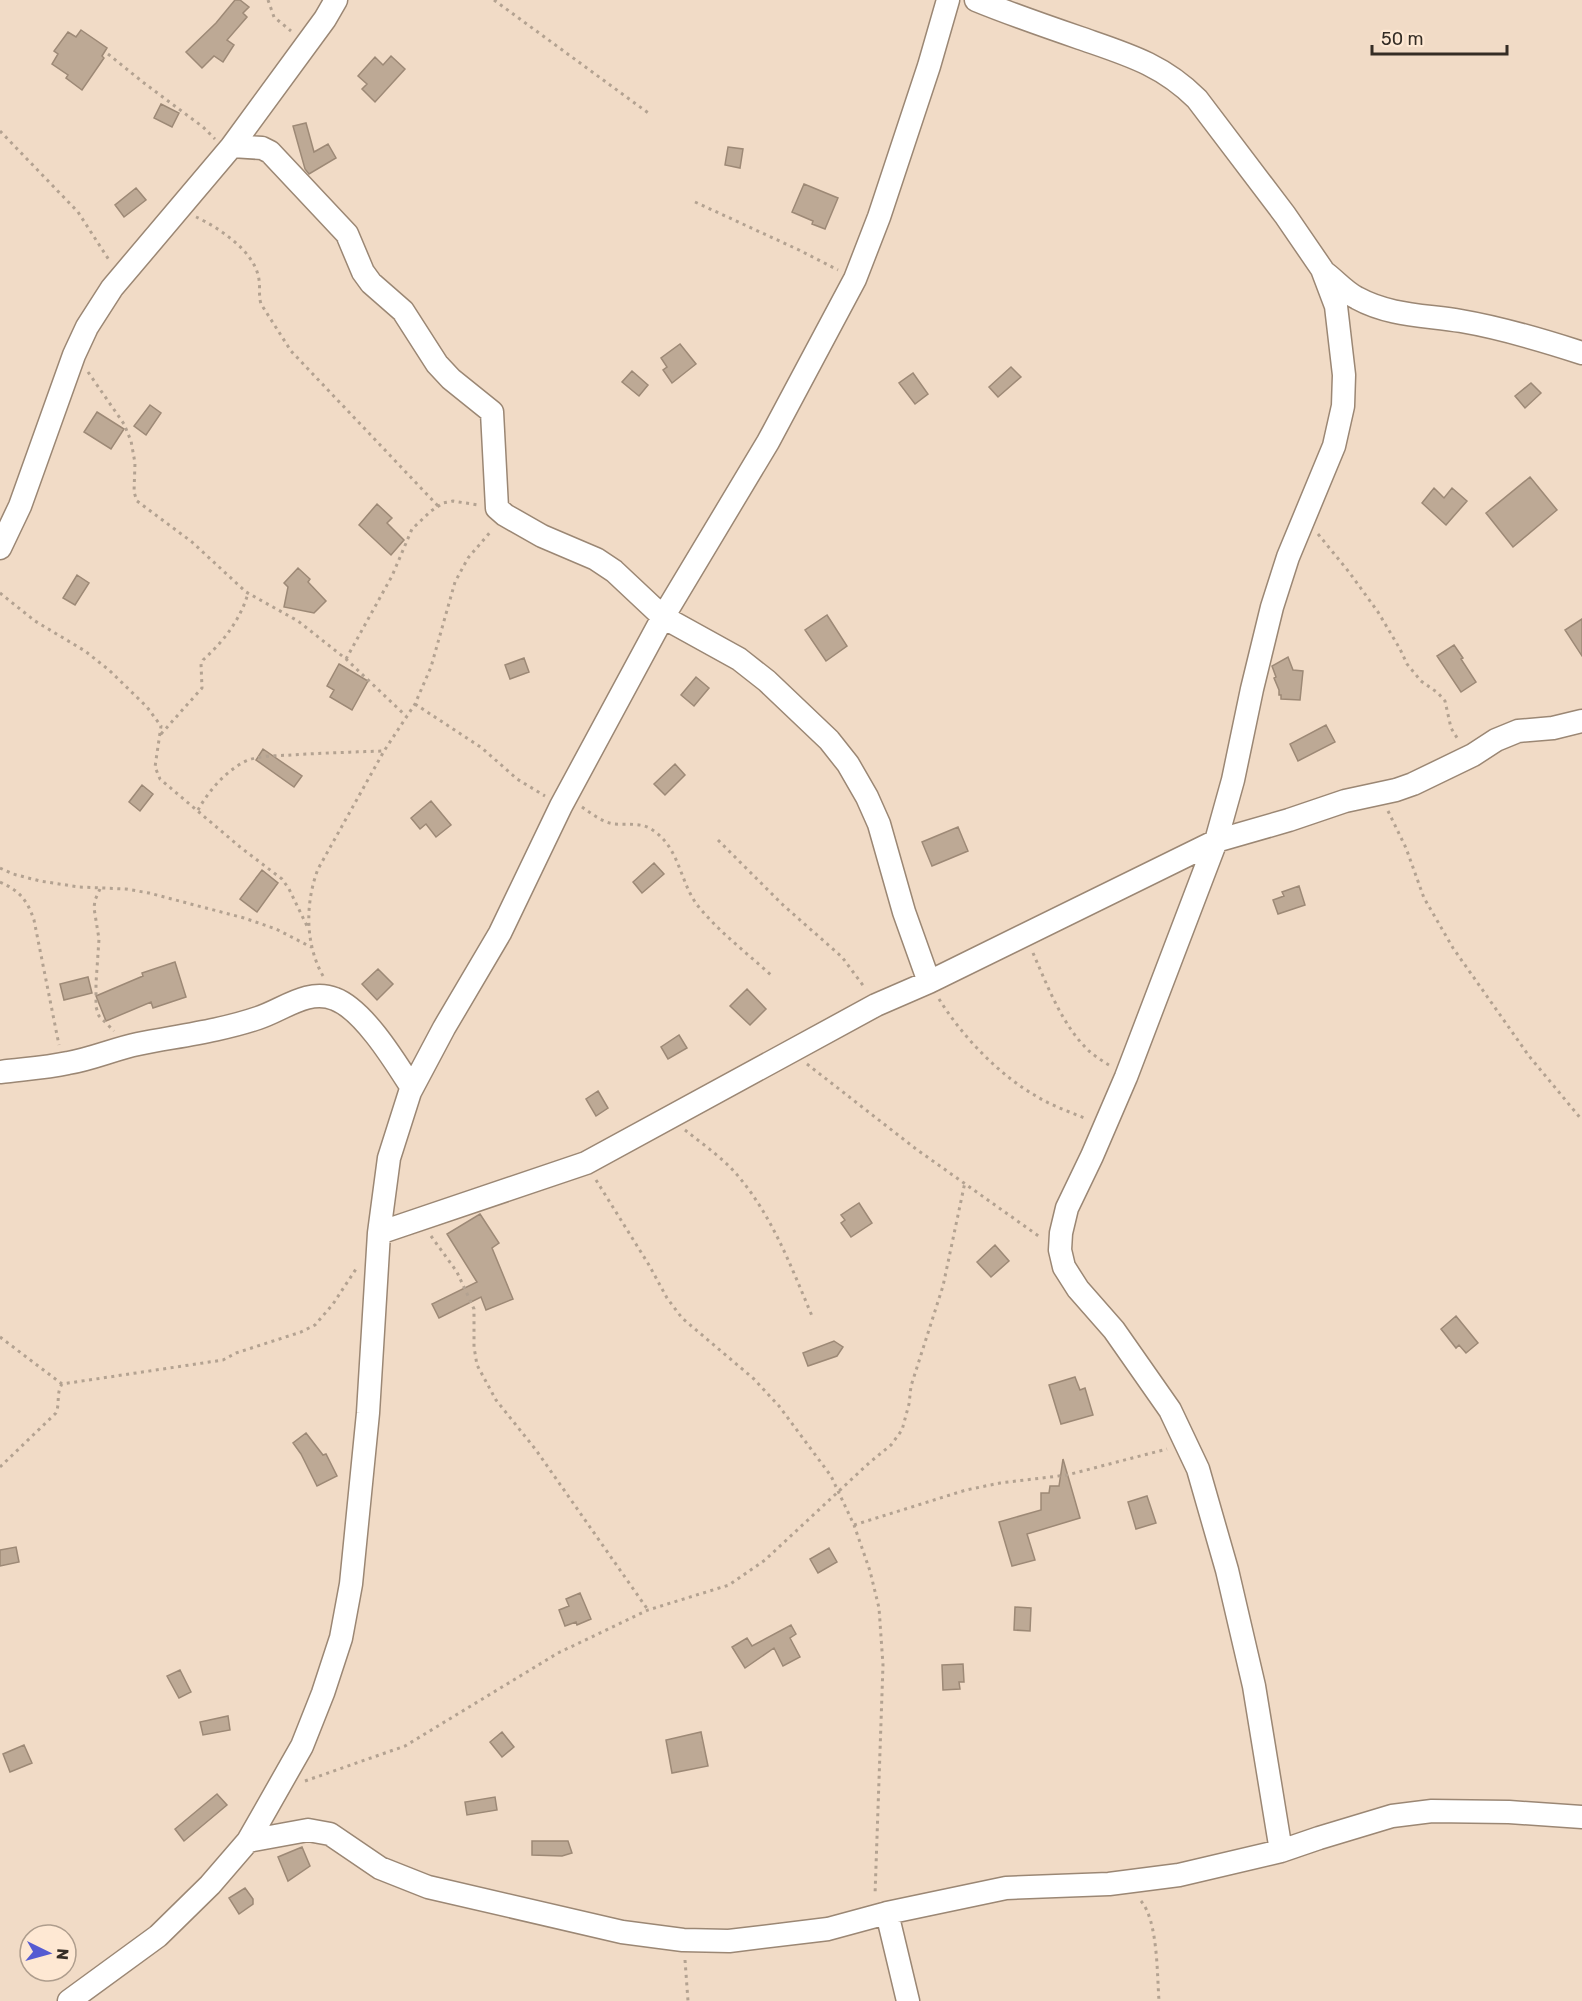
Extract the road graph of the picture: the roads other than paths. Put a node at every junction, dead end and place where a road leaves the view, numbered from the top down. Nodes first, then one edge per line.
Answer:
1 (336, 0) edge
2 (948, 0) edge
3 (976, 0) edge
4 (229, 148) junction
5 (1322, 269) junction
6 (1582, 353) edge
7 (0, 548) edge
8 (663, 617) junction
9 (1582, 721) edge
10 (1216, 841) junction
11 (929, 982) junction
12 (0, 1072) edge
13 (412, 1088) junction
14 (379, 1241) junction
15 (1582, 1817) edge
16 (248, 1841) junction
17 (1281, 1851) junction
18 (880, 1915) junction
19 (69, 2001) edge
20 (908, 2001) edge

1 - 4 street
2 - 8 street
3 - 5 street
4 - 7 street
4 - 8 street
5 - 6 street
5 - 10 street
8 - 11 street
8 - 13 street
9 - 10 street
10 - 11 street
10 - 17 street
11 - 14 street
12 - 13 street
13 - 14 street
14 - 16 street
15 - 17 street
16 - 18 street
16 - 19 street
17 - 18 street
18 - 20 street

